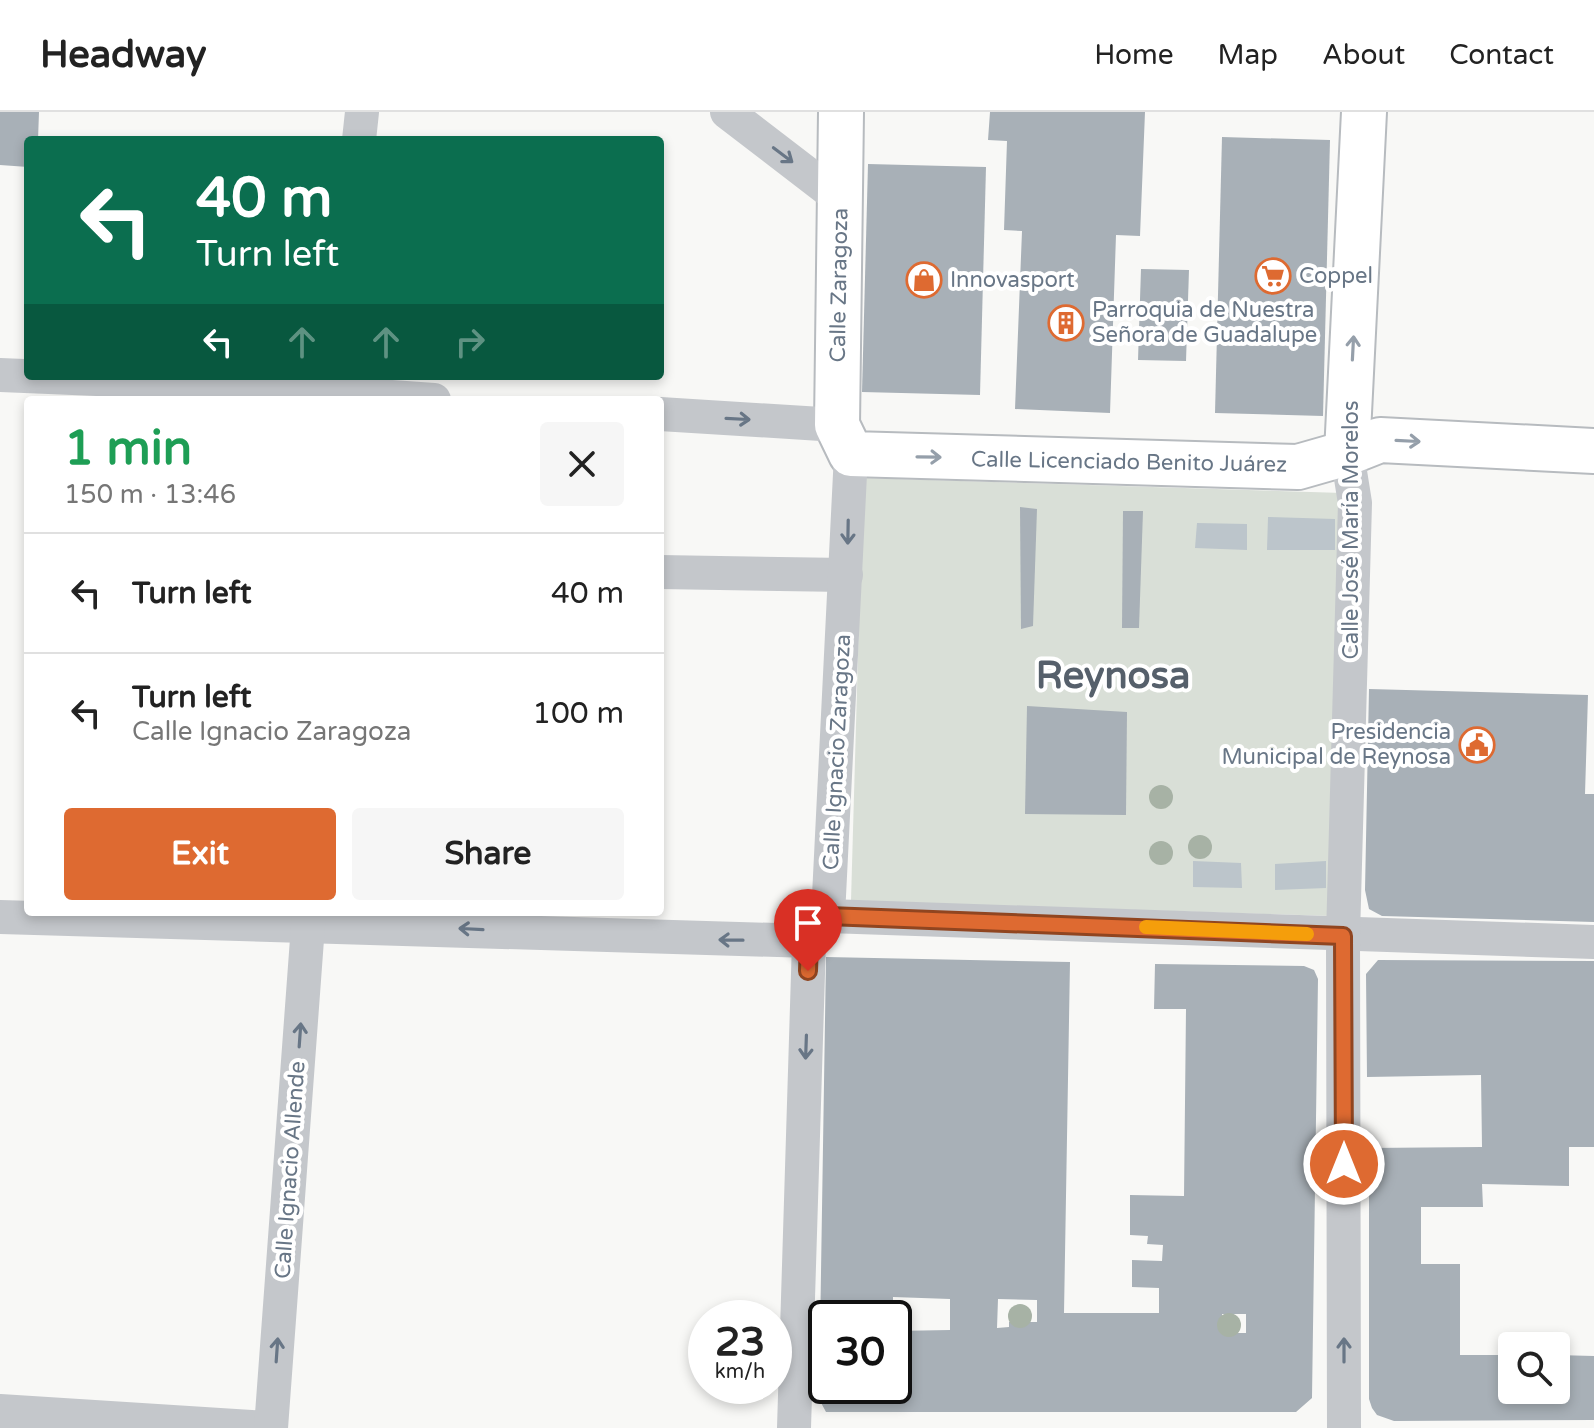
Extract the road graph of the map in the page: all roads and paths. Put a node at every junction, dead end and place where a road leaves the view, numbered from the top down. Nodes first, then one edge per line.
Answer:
1 (362, 112) edge
2 (727, 112) edge
3 (841, 112) edge
4 (1364, 112) edge
5 (359, 136) edge
6 (839, 198) junction
7 (0, 375) edge
8 (24, 376) edge
9 (120, 380) edge
10 (337, 389) edge
11 (399, 396) edge
12 (664, 415) edge
13 (844, 439) junction
14 (1594, 451) edge
15 (1347, 453) junction
16 (664, 572) edge
17 (846, 575) junction
18 (0, 917) edge
19 (309, 919) edge
20 (819, 929) junction
21 (1343, 936) junction
22 (1594, 942) edge
23 (0, 1411) edge
24 (270, 1428) edge
25 (794, 1428) edge
26 (1344, 1428) edge

1 - 5 street
2 -> 6 street
3 - 6 main road, Calle Zaragoza
15 -> 4 main road, Calle José María Morelos
6 - 13 main road, Calle Zaragoza
7 - 8 street
9 - 10 street
10 - 11 street
12 -> 13 street
13 -> 15 main road, Calle Licenciado Benito Juárez
13 -> 17 street, Calle Ignacio Zaragoza
15 -> 14 main road, Calle Licenciado Benito Juárez
15 - 21 street, Calle José María Morelos
16 - 17 street
17 - 20 street, Calle Ignacio Zaragoza
18 - 19 street
20 -> 19 street
24 -> 19 street, Calle Ignacio Allende
20 - 21 street
20 -> 25 street, Calle Ignacio Zaragoza
21 - 22 street
26 -> 21 street, Calle José María Morelos
23 - 24 street

